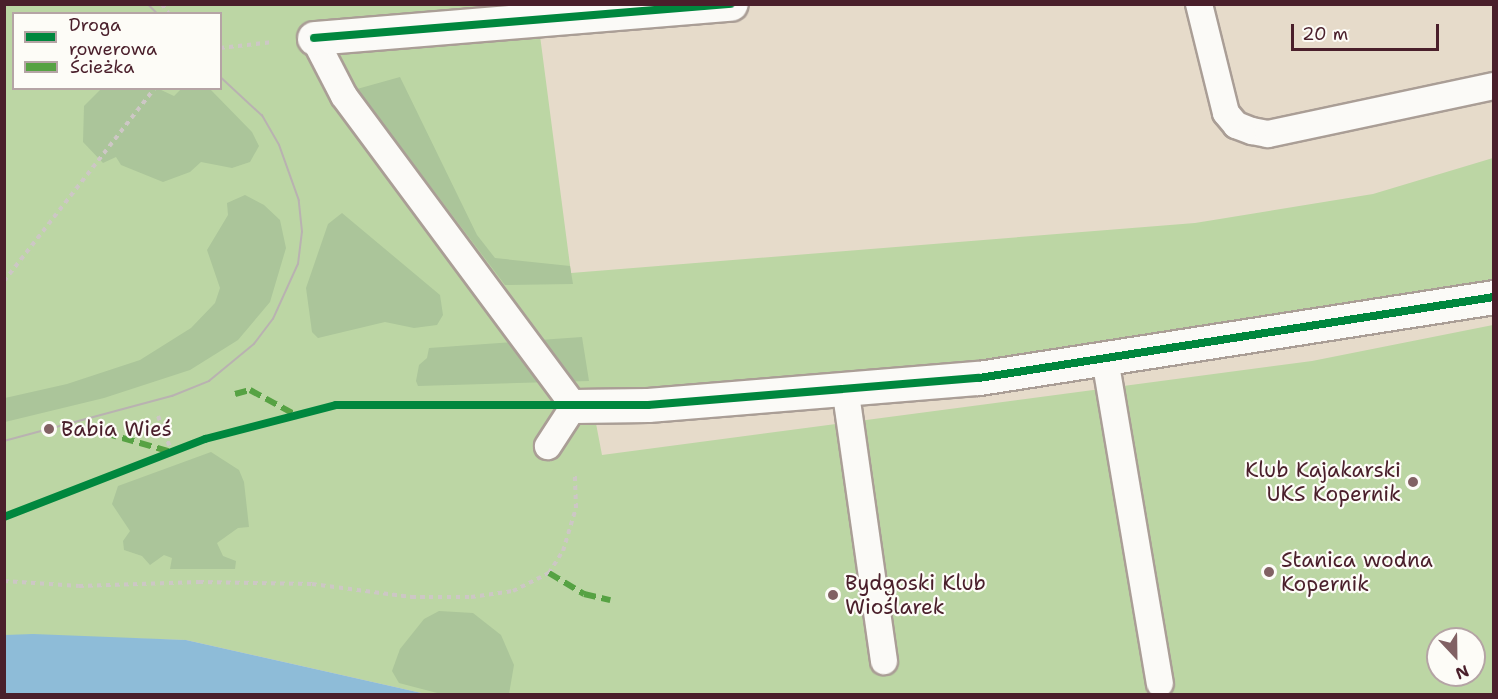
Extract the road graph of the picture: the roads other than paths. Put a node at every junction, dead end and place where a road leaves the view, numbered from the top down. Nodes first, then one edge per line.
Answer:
1 (731, 4) edge
2 (1199, 4) edge
3 (538, 11) edge
4 (314, 38) joint
5 (1494, 86) edge
6 (1494, 297) edge
7 (1106, 359) junction
8 (845, 387) junction
9 (574, 406) junction
10 (548, 446) dead end
11 (884, 661) dead end
12 (1160, 683) dead end

1 - 3 street
2 - 5 lane
3 - 4 street
4 - 9 lane
6 - 7 street
7 - 8 street
7 - 12 lane
8 - 9 street
8 - 11 lane
9 - 10 lane

